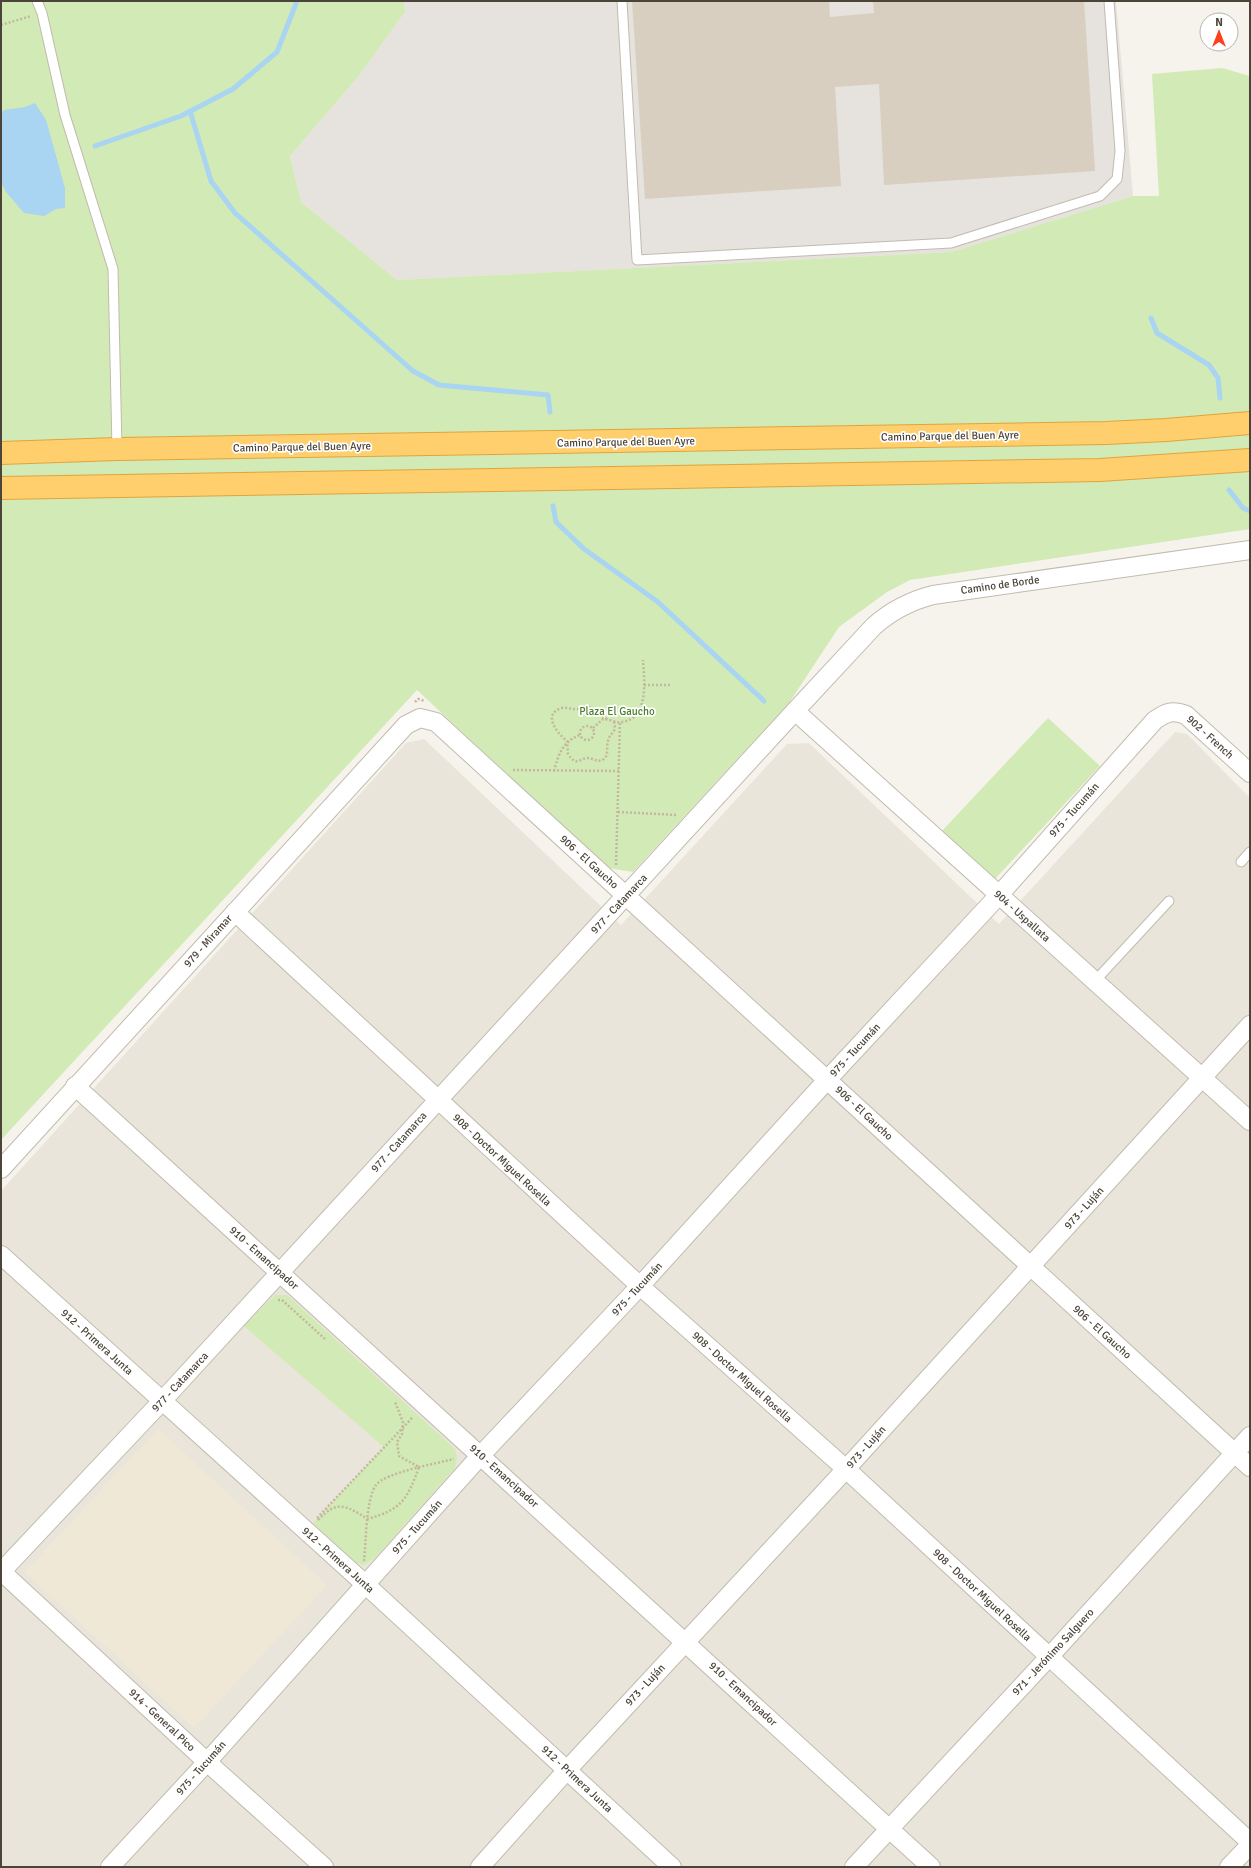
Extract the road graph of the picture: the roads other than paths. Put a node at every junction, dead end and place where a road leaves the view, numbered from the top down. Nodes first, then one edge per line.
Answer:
1 (37, 1) edge
2 (622, 1) edge
3 (1109, 1) edge
4 (1250, 422) edge
5 (117, 450) junction
6 (1, 453) edge
7 (1250, 460) edge
8 (1, 488) edge
9 (1250, 550) edge
10 (420, 709) joint
11 (795, 711) junction
12 (1166, 713) joint
13 (1250, 773) edge
14 (1250, 852) edge
15 (1241, 862) dead end
16 (999, 895) junction
17 (627, 896) junction
18 (1169, 901) dead end
19 (235, 912) junction
20 (1095, 981) junction
21 (1250, 1025) edge
22 (1202, 1077) junction
23 (827, 1080) junction
24 (75, 1086) junction
25 (437, 1100) junction
26 (1250, 1121) edge
27 (1, 1169) edge
28 (1, 1255) edge
29 (1031, 1267) junction
30 (280, 1273) junction
31 (640, 1286) junction
32 (162, 1402) junction
33 (1250, 1436) edge
34 (1234, 1453) junction
35 (481, 1455) junction
36 (1250, 1467) edge
37 (846, 1470) junction
38 (1, 1571) edge
39 (365, 1584) junction
40 (685, 1641) junction
41 (1049, 1658) junction
42 (207, 1762) junction
43 (567, 1770) junction
44 (889, 1829) junction
45 (1250, 1843) edge
46 (110, 1867) edge
47 (324, 1867) edge
48 (480, 1867) edge
49 (672, 1867) edge
50 (854, 1867) edge
51 (931, 1867) edge
52 (1229, 1867) edge

1 - 5 lane
2 - 3 lane
4 - 5 highway, Camino Parque del Buen Ayre
5 - 6 highway, Camino Parque del Buen Ayre
7 - 8 highway
9 - 11 street, Camino de Borde
10 - 17 street, 906 - El Gaucho
10 - 19 street, 979 - Miramar
11 - 16 street, 904 - Uspallata
11 - 17 street, 977 - Catamarca
12 - 13 street, 902 - French
12 - 16 street, 975 - Tucumán
14 - 15 lane
16 - 20 street, 904 - Uspallata
16 - 23 street, 975 - Tucumán
17 - 23 street, 906 - El Gaucho
17 - 25 street, 977 - Catamarca
18 - 20 lane
19 - 24 street, 979 - Miramar
19 - 25 street, 908 - Doctor Miguel Rosella
20 - 22 street, 904 - Uspallata
21 - 22 street, 973 - Luján
22 - 26 street, 904 - Uspallata
22 - 29 street, 973 - Luján
23 - 29 street, 906 - El Gaucho
23 - 31 street, 975 - Tucumán
24 - 27 street, 979 - Miramar
24 - 30 street, 910 - Emancipador
25 - 30 street, 977 - Catamarca
25 - 31 street, 908 - Doctor Miguel Rosella
28 - 32 street, 912 - Primera Junta
29 - 34 street, 906 - El Gaucho
29 - 37 street, 973 - Luján
30 - 32 street, 977 - Catamarca
30 - 35 street, 910 - Emancipador
31 - 35 street, 975 - Tucumán
31 - 37 street, 908 - Doctor Miguel Rosella
32 - 38 street, 977 - Catamarca
32 - 39 street, 912 - Primera Junta
33 - 34 street, 971 - Jerónimo Salguero
34 - 36 street, 906 - El Gaucho
34 - 41 street, 971 - Jerónimo Salguero
35 - 39 street, 975 - Tucumán
35 - 40 street, 910 - Emancipador
37 - 40 street, 973 - Luján
37 - 41 street, 908 - Doctor Miguel Rosella
38 - 42 street, 914 - General Pico
39 - 42 street, 975 - Tucumán
39 - 43 street, 912 - Primera Junta
40 - 43 street, 973 - Luján
40 - 44 street, 910 - Emancipador
41 - 44 street, 971 - Jerónimo Salguero
41 - 45 street, 908 - Doctor Miguel Rosella
42 - 46 street, 975 - Tucumán
42 - 47 street, 914 - General Pico
43 - 48 street, 973 - Luján
43 - 49 street, 912 - Primera Junta
44 - 50 street, 971 - Jerónimo Salguero
44 - 51 street, 910 - Emancipador
45 - 52 street

